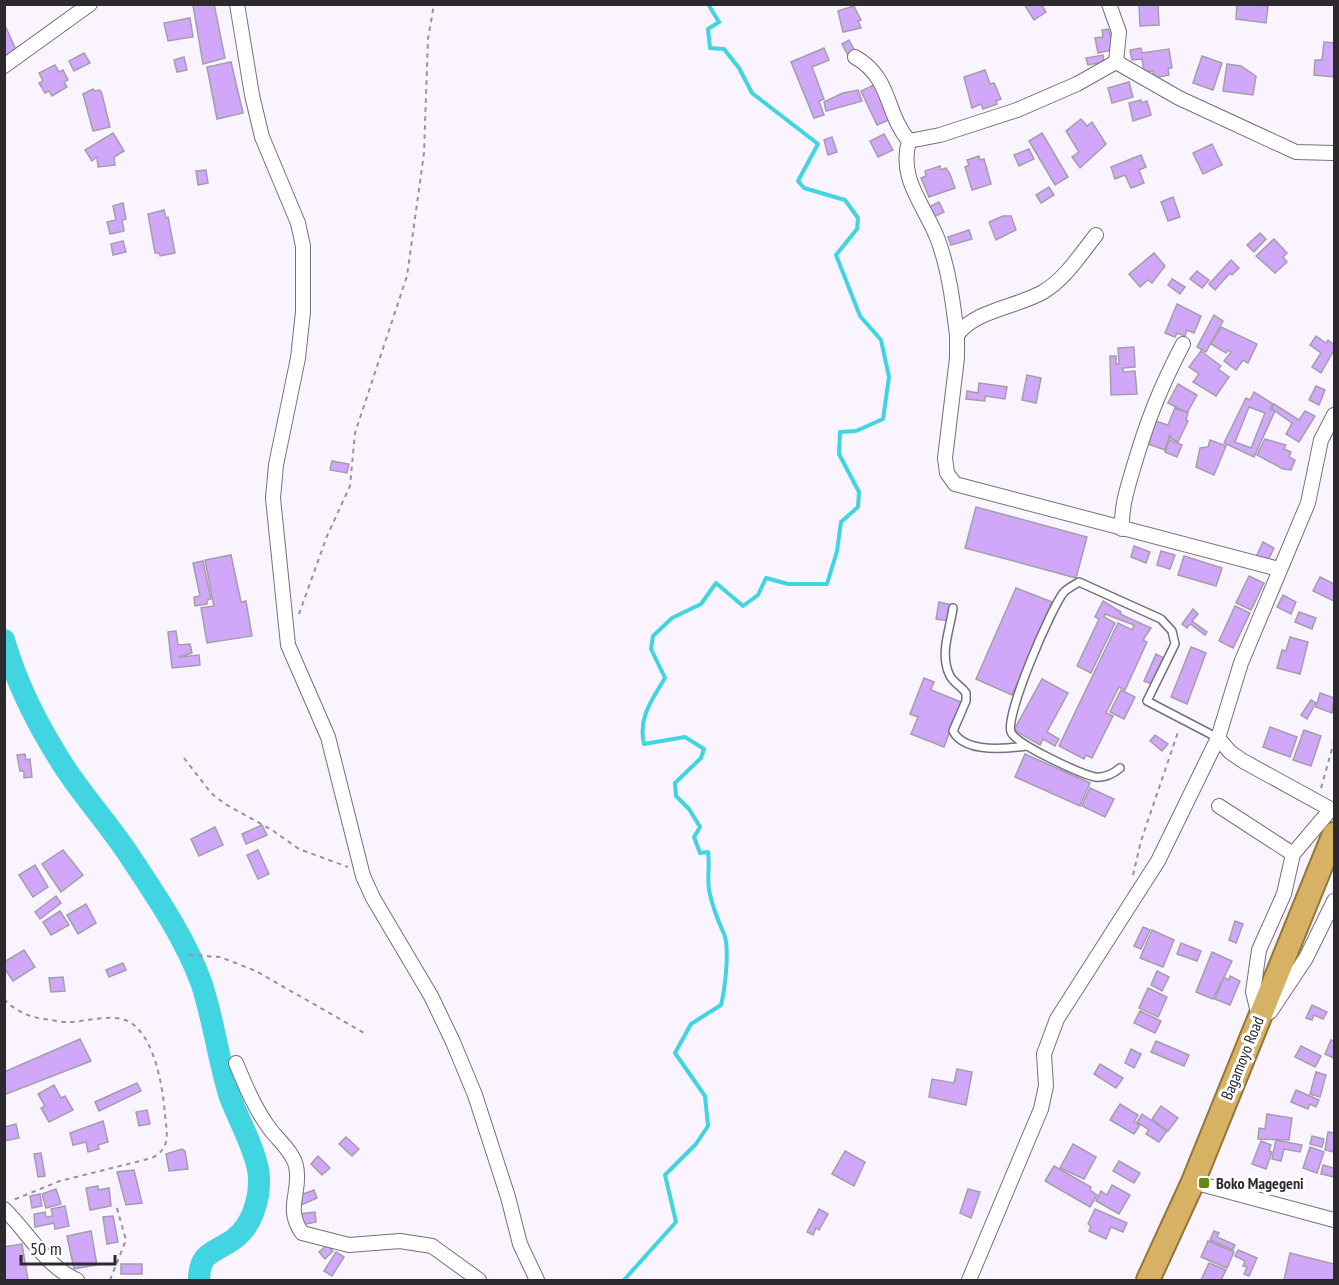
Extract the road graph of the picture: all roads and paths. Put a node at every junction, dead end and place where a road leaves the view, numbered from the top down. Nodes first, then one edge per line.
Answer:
1 (90, 4) edge
2 (237, 4) edge
3 (434, 4) edge
4 (1108, 4) edge
5 (855, 57) dead end
6 (1116, 62) junction
7 (4, 66) edge
8 (909, 141) junction
9 (1335, 153) edge
10 (1096, 235) dead end
11 (957, 335) junction
12 (1183, 344) dead end
13 (1335, 415) edge
14 (1122, 529) junction
15 (1280, 569) junction
16 (953, 608) dead end
17 (288, 645) junction
18 (1182, 721) junction
19 (1218, 738) junction
20 (1335, 742) edge
21 (1026, 746) junction
22 (184, 758) dead end
23 (1120, 768) dead end
24 (1317, 802) junction
25 (1219, 806) dead end
26 (1333, 810) edge
27 (1335, 834) edge
28 (1293, 854) junction
29 (363, 876) junction
30 (1135, 899) junction
31 (1335, 901) edge
32 (189, 955) dead end
33 (4, 999) edge
34 (1255, 1028) junction
35 (366, 1034) dead end
36 (236, 1063) dead end
37 (1193, 1182) junction
38 (4, 1203) edge
39 (116, 1205) dead end
40 (4, 1209) edge
41 (1335, 1220) edge
42 (77, 1281) edge
43 (110, 1281) edge
44 (479, 1281) edge
45 (537, 1281) edge
46 (969, 1281) edge
47 (1148, 1281) edge

1 - 7 street
2 - 17 street
3 - 17 path
4 - 6 street
5 - 8 street
6 - 8 street
6 - 9 street
8 - 11 street
10 - 11 street
11 - 14 street
12 - 14 street
13 - 15 street
14 - 15 street
15 - 19 street
16 - 21 lane
17 - 29 street
18 - 19 lane
18 - 21 lane
18 - 30 path
19 - 24 street
19 - 30 street
20 - 24 path
21 - 23 lane
22 - 29 path
24 - 26 street
25 - 28 street
26 - 28 street
27 - 34 highway, Bagamoyo Road
28 - 34 street
29 - 45 street
30 - 46 street
31 - 34 street
32 - 35 path
33 - 38 path
34 - 37 highway, Bagamoyo Road
36 - 44 street
37 - 41 street
37 - 47 highway, Bagamoyo Road
39 - 43 path
40 - 42 street

